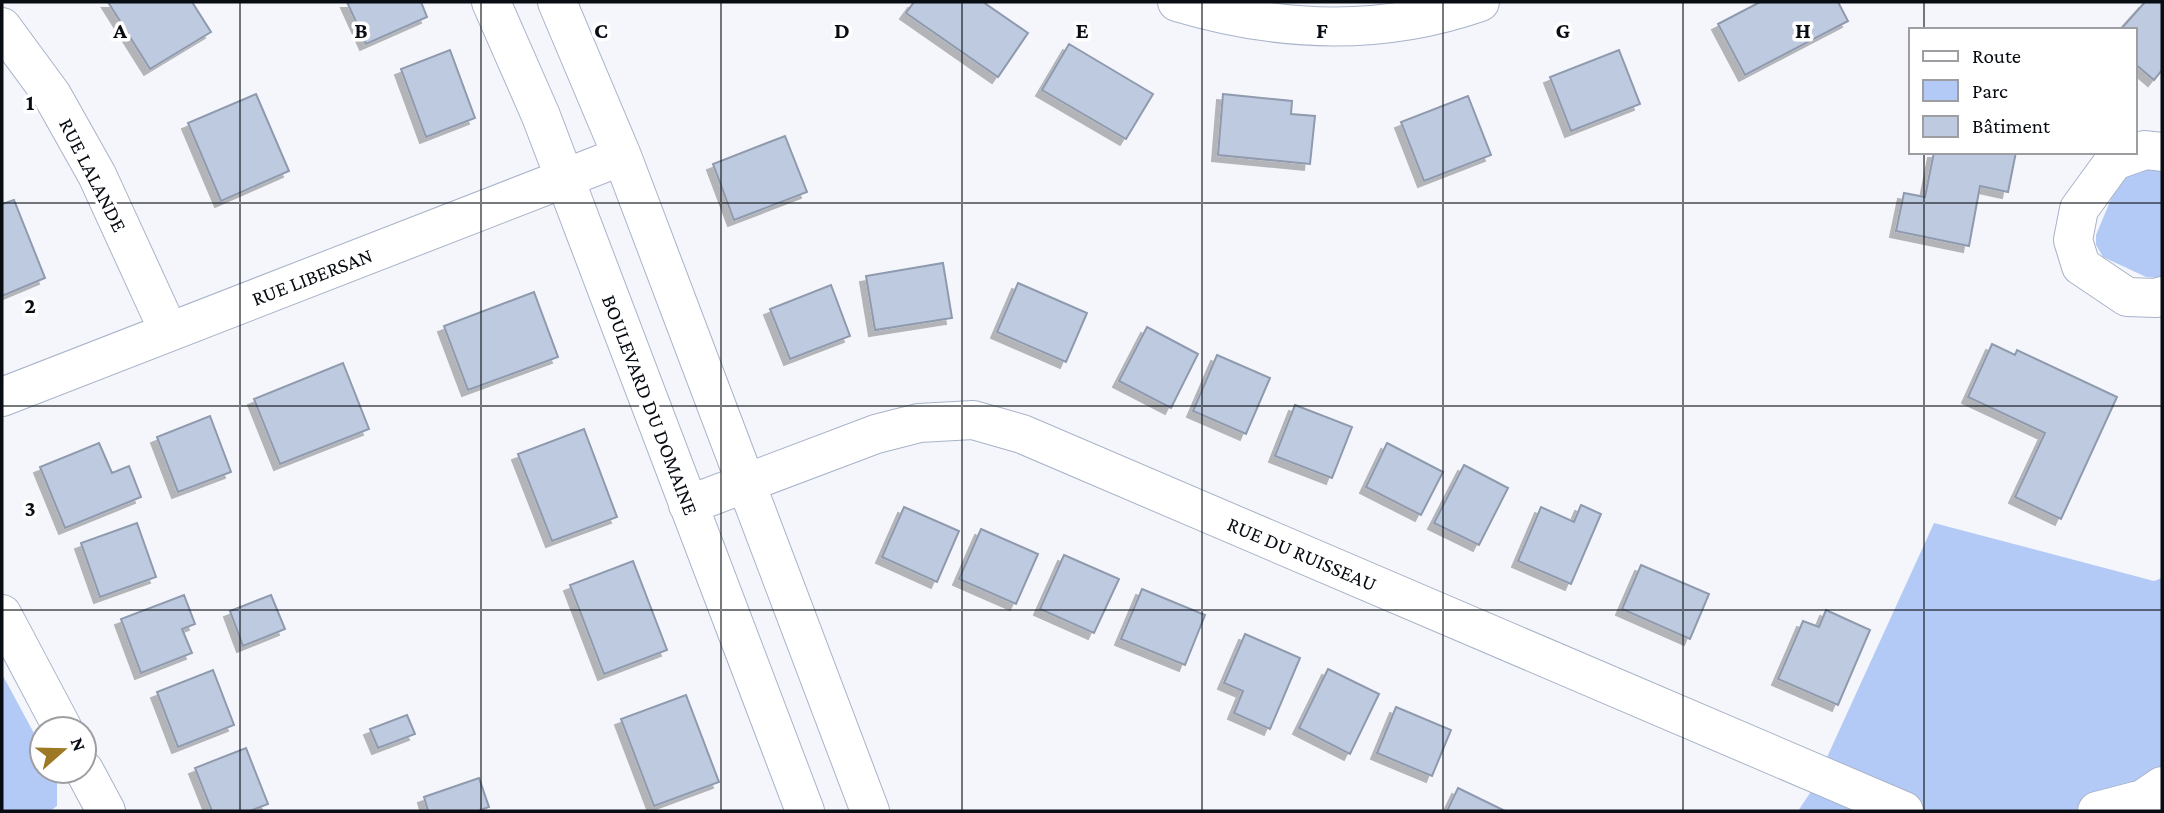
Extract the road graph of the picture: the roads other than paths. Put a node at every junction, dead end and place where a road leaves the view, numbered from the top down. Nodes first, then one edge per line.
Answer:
1 (491, 2) edge
2 (557, 2) edge
3 (1177, 2) edge
4 (1480, 2) edge
5 (2, 27) edge
6 (2162, 152) edge
7 (2136, 153) edge
8 (2134, 154) edge
9 (622, 156) junction
10 (565, 179) junction
11 (2162, 296) edge
12 (169, 332) junction
13 (2, 397) edge
14 (746, 483) junction
15 (688, 505) junction
16 (2, 614) edge
17 (56, 715) edge
18 (92, 785) edge
19 (2162, 786) edge
20 (106, 811) edge
21 (804, 811) edge
22 (870, 811) edge
23 (1905, 811) edge
24 (2097, 811) edge

1 - 10 street, BOULEVARD DU DOMAINE
2 - 9 street
3 - 4 street
5 - 12 street, RUE LALANDE
6 - 7 street
8 - 11 street
9 - 10 street, RUE LIBERSAN
9 - 14 street
10 - 12 street, RUE LIBERSAN
10 - 15 street, BOULEVARD DU DOMAINE
12 - 13 street, RUE LIBERSAN
14 - 15 street, RUE DU RUISSEAU
14 - 22 street
14 - 23 street, RUE DU RUISSEAU
15 - 21 street, BOULEVARD DU DOMAINE
16 - 17 street
18 - 20 street
19 - 24 street

